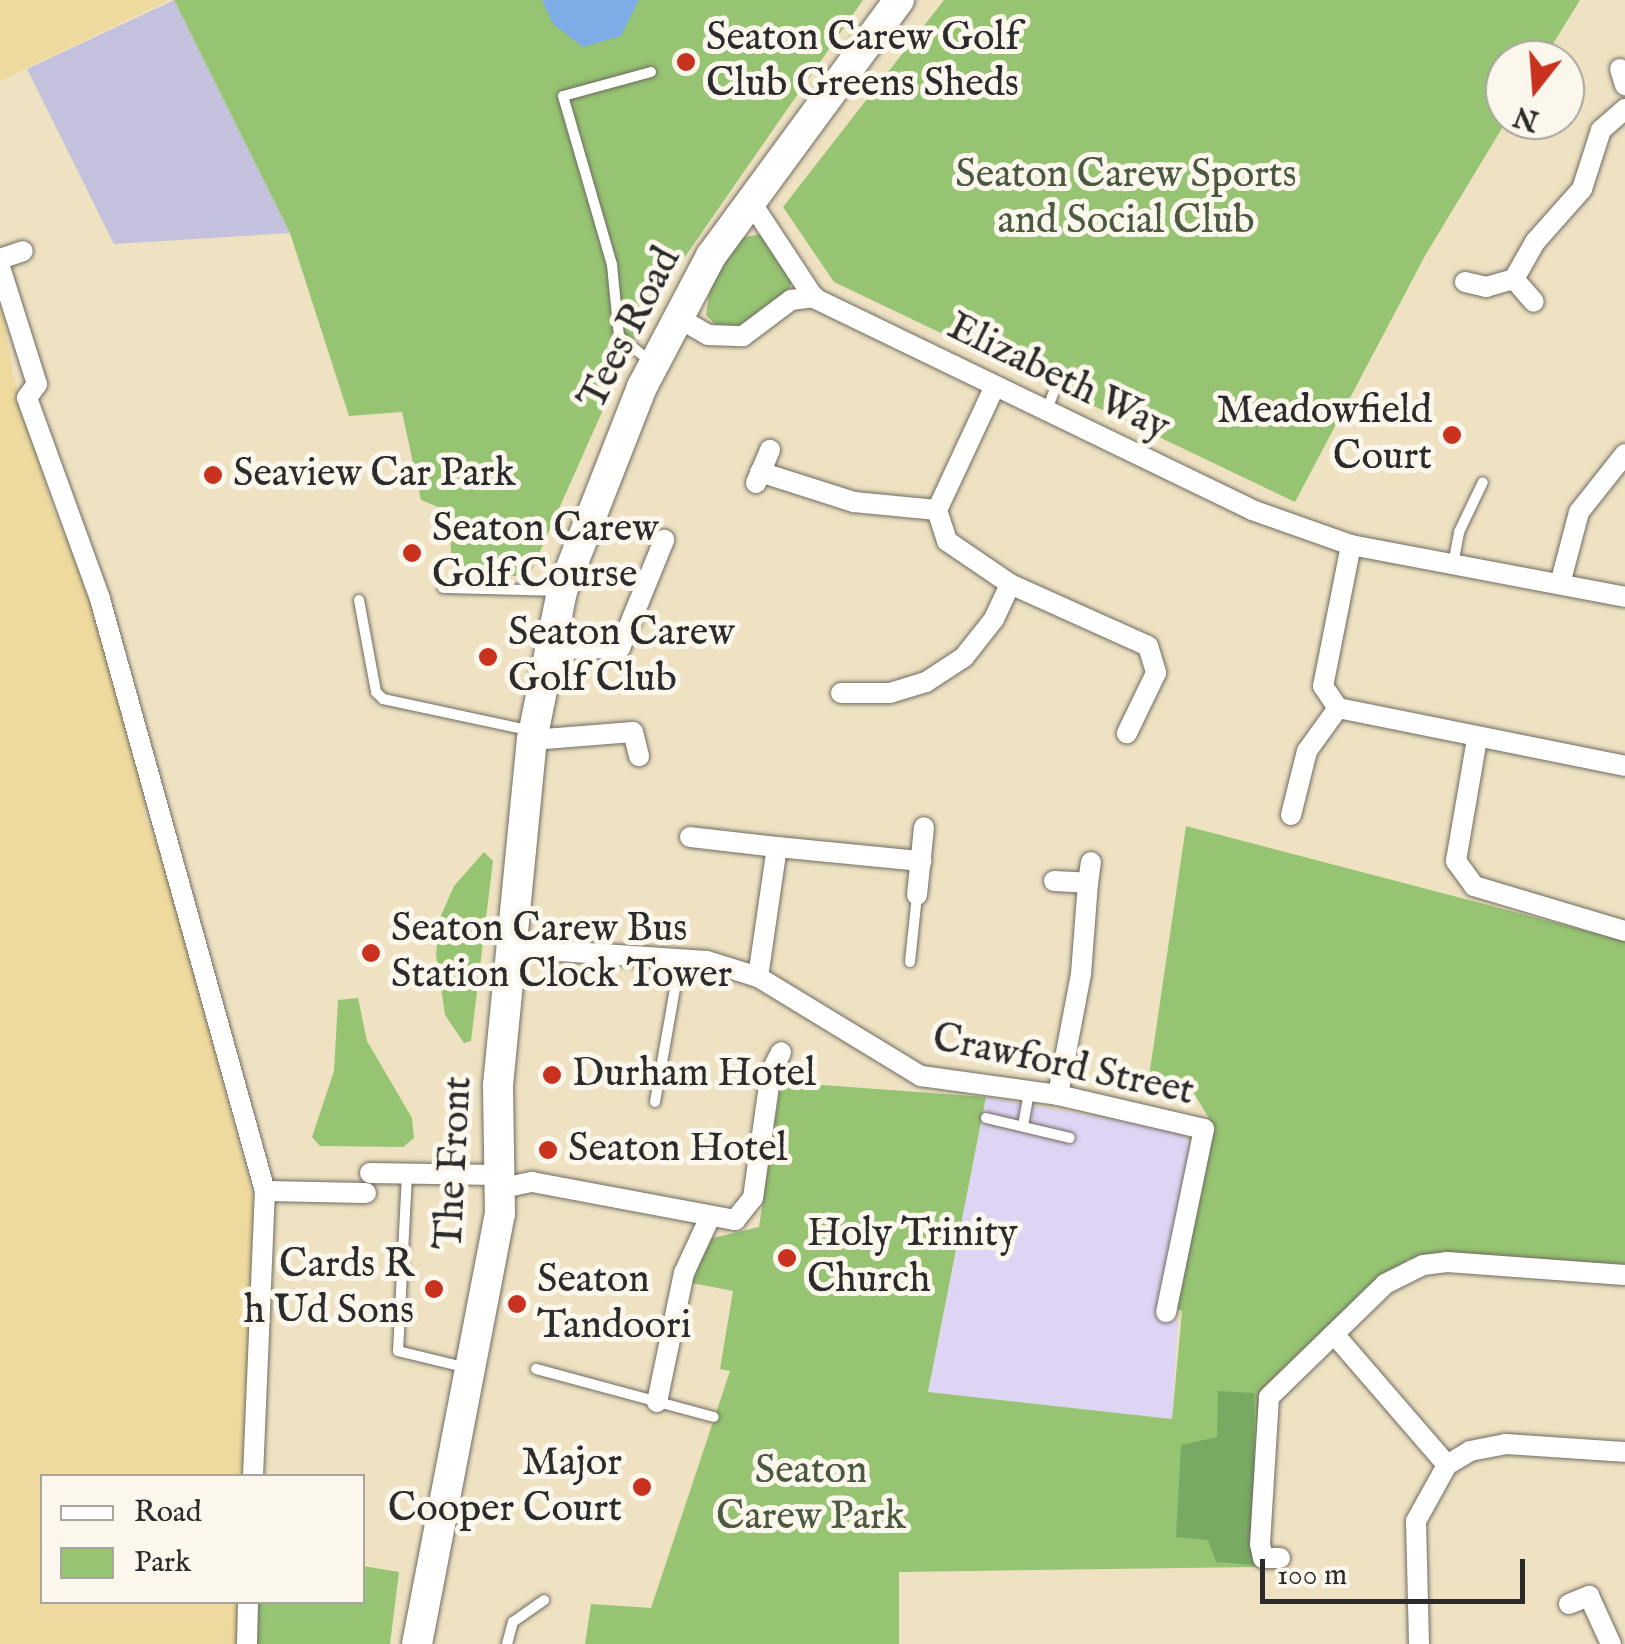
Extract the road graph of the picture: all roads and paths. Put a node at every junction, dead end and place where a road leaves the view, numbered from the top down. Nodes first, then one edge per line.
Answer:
1 (899, 0) edge
2 (651, 72) dead end
3 (1625, 109) edge
4 (749, 200) junction
5 (24, 251) dead end
6 (0, 258) edge
7 (0, 267) edge
8 (1514, 280) junction
9 (1465, 282) dead end
10 (815, 297) junction
11 (1534, 302) dead end
12 (677, 318) junction
13 (653, 363) junction
14 (1038, 365) dead end
15 (994, 388) junction
16 (1046, 412) junction
17 (770, 450) dead end
18 (1625, 454) edge
19 (1482, 482) dead end
20 (937, 510) junction
21 (664, 540) dead end
22 (1351, 545) junction
23 (1452, 564) junction
24 (1010, 584) junction
25 (1560, 584) junction
26 (444, 588) dead end
27 (562, 591) junction
28 (1625, 597) edge
29 (359, 600) dead end
30 (547, 649) junction
31 (860, 670) dead end
32 (1338, 708) junction
33 (1126, 733) dead end
34 (532, 736) junction
35 (1477, 739) junction
36 (639, 756) dead end
37 (1625, 766) edge
38 (1291, 815) dead end
39 (924, 826) dead end
40 (690, 837) dead end
41 (777, 847) junction
42 (921, 860) junction
43 (1054, 881) dead end
44 (916, 895) joint
45 (1625, 931) edge
46 (512, 948) junction
47 (680, 960) junction
48 (910, 962) dead end
49 (758, 976) junction
50 (781, 1052) dead end
51 (1029, 1092) junction
52 (1058, 1094) junction
53 (655, 1102) dead end
54 (986, 1118) dead end
55 (1023, 1126) junction
56 (1070, 1138) dead end
57 (406, 1174) junction
58 (498, 1182) junction
59 (265, 1191) junction
60 (710, 1217) junction
61 (1625, 1275) edge
62 (1166, 1312) dead end
63 (1334, 1334) junction
64 (469, 1369) junction
65 (536, 1369) dead end
66 (657, 1402) junction
67 (714, 1417) dead end
68 (1625, 1452) edge
69 (1447, 1464) junction
70 (253, 1474) edge
71 (1280, 1558) dead end
72 (544, 1600) dead end
73 (248, 1604) edge
74 (1570, 1604) dead end
75 (247, 1644) edge
76 (417, 1644) edge
77 (507, 1644) edge
78 (1419, 1644) edge
79 (1611, 1644) edge

1 - 4 main road, Tees Road
2 - 13 lane
3 - 8 street
4 - 10 street, Elizabeth Way
4 - 12 main road, Tees Road
5 - 6 street
7 - 59 street
8 - 9 street
8 - 11 street
10 - 12 street
10 - 15 street, Elizabeth Way
12 - 13 main road, Tees Road
13 - 27 main road, Tees Road
14 - 16 lane
15 - 16 street, Elizabeth Way
15 - 20 street
16 - 22 street, Elizabeth Way
17 - 20 street
18 - 25 street
19 - 23 lane
20 - 24 street
21 - 30 street
22 - 23 street, Elizabeth Way
22 - 32 street
23 - 25 street, Elizabeth Way
24 - 31 street
24 - 33 street
25 - 28 street, Elizabeth Way
26 - 27 lane
27 - 30 main road, Tees Road
29 - 34 lane
30 - 34 main road, Tees Road
32 - 35 street
32 - 38 street
34 - 36 street
34 - 46 main road, The Front
35 - 37 street
35 - 45 street
39 - 42 street
40 - 41 street
41 - 42 street
41 - 49 street
42 - 44 street
43 - 52 street
44 - 48 lane
46 - 47 street, Crawford Street
46 - 58 main road, The Front
47 - 49 street, Crawford Street
47 - 53 lane
49 - 51 street, Crawford Street
50 - 60 street
51 - 52 street, Crawford Street
51 - 55 lane
52 - 62 street, Crawford Street
54 - 55 lane
55 - 56 lane
57 - 58 street
57 - 59 street
57 - 64 lane
58 - 60 street
58 - 64 main road, The Front
59 - 70 street
60 - 66 street
61 - 63 street
63 - 69 street
63 - 71 street
64 - 76 main road, The Front
65 - 66 lane
66 - 67 lane
68 - 69 street
69 - 78 street
72 - 77 lane
73 - 75 street
74 - 79 street

